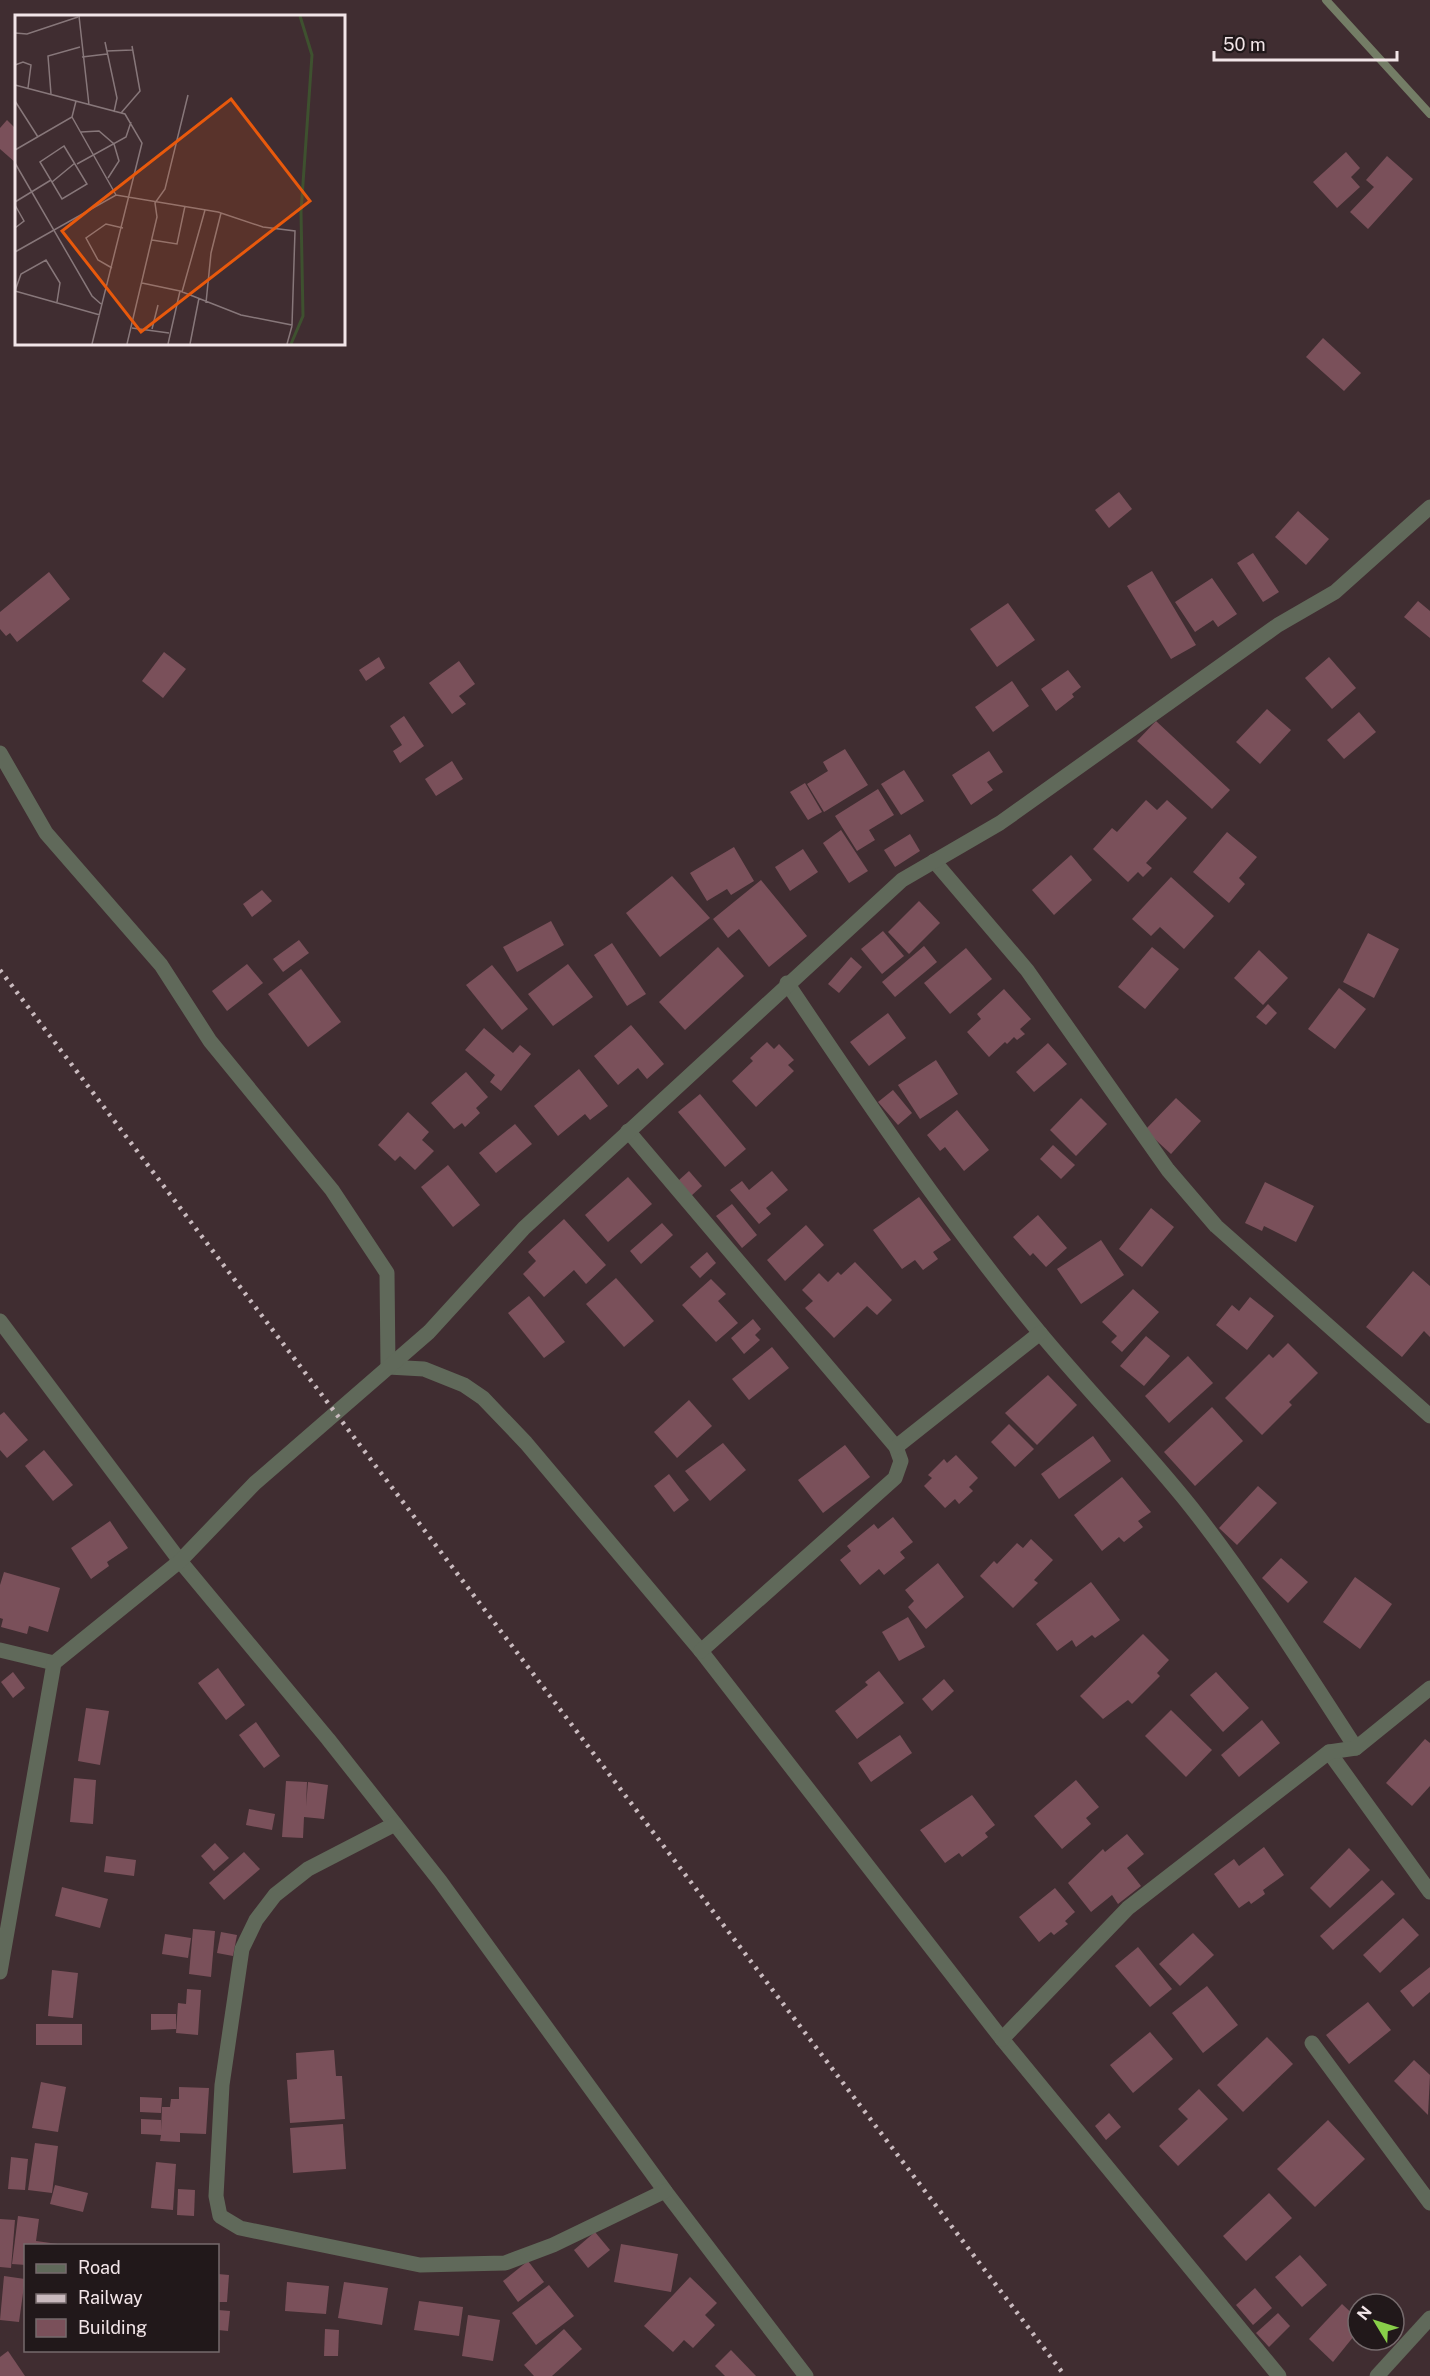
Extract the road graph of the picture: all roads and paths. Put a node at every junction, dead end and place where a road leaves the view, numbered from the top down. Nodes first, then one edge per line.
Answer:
1 (1430, 507) edge
2 (0, 753) edge
3 (934, 861) junction
4 (787, 982) junction
5 (628, 1131) junction
6 (0, 1321) edge
7 (1040, 1333) junction
8 (388, 1367) junction
9 (1430, 1416) edge
10 (896, 1447) junction
11 (180, 1562) junction
12 (0, 1650) edge
13 (701, 1651) junction
14 (54, 1663) junction
15 (1430, 1688) edge
16 (1356, 1748) junction
17 (1329, 1752) junction
18 (395, 1824) junction
19 (1430, 1892) edge
20 (0, 1972) edge
21 (1002, 2039) junction
22 (1312, 2043) dead end
23 (665, 2191) junction
24 (1430, 2203) edge
25 (1430, 2318) edge
26 (806, 2376) edge
27 (1279, 2376) edge
28 (1377, 2376) edge

1 - 3 street
2 - 8 street
3 - 4 street
3 - 9 street
4 - 5 street
4 - 7 street
5 - 8 street
5 - 10 street
6 - 11 street
7 - 10 street
7 - 16 street
8 - 11 street
8 - 13 street
10 - 13 street
11 - 14 street
11 - 18 street
12 - 14 street
13 - 21 street
14 - 20 street
15 - 16 street
16 - 17 street
17 - 19 street
17 - 21 street
18 - 23 street
18 - 23 street
21 - 27 street
22 - 24 street
23 - 26 street
25 - 28 street

